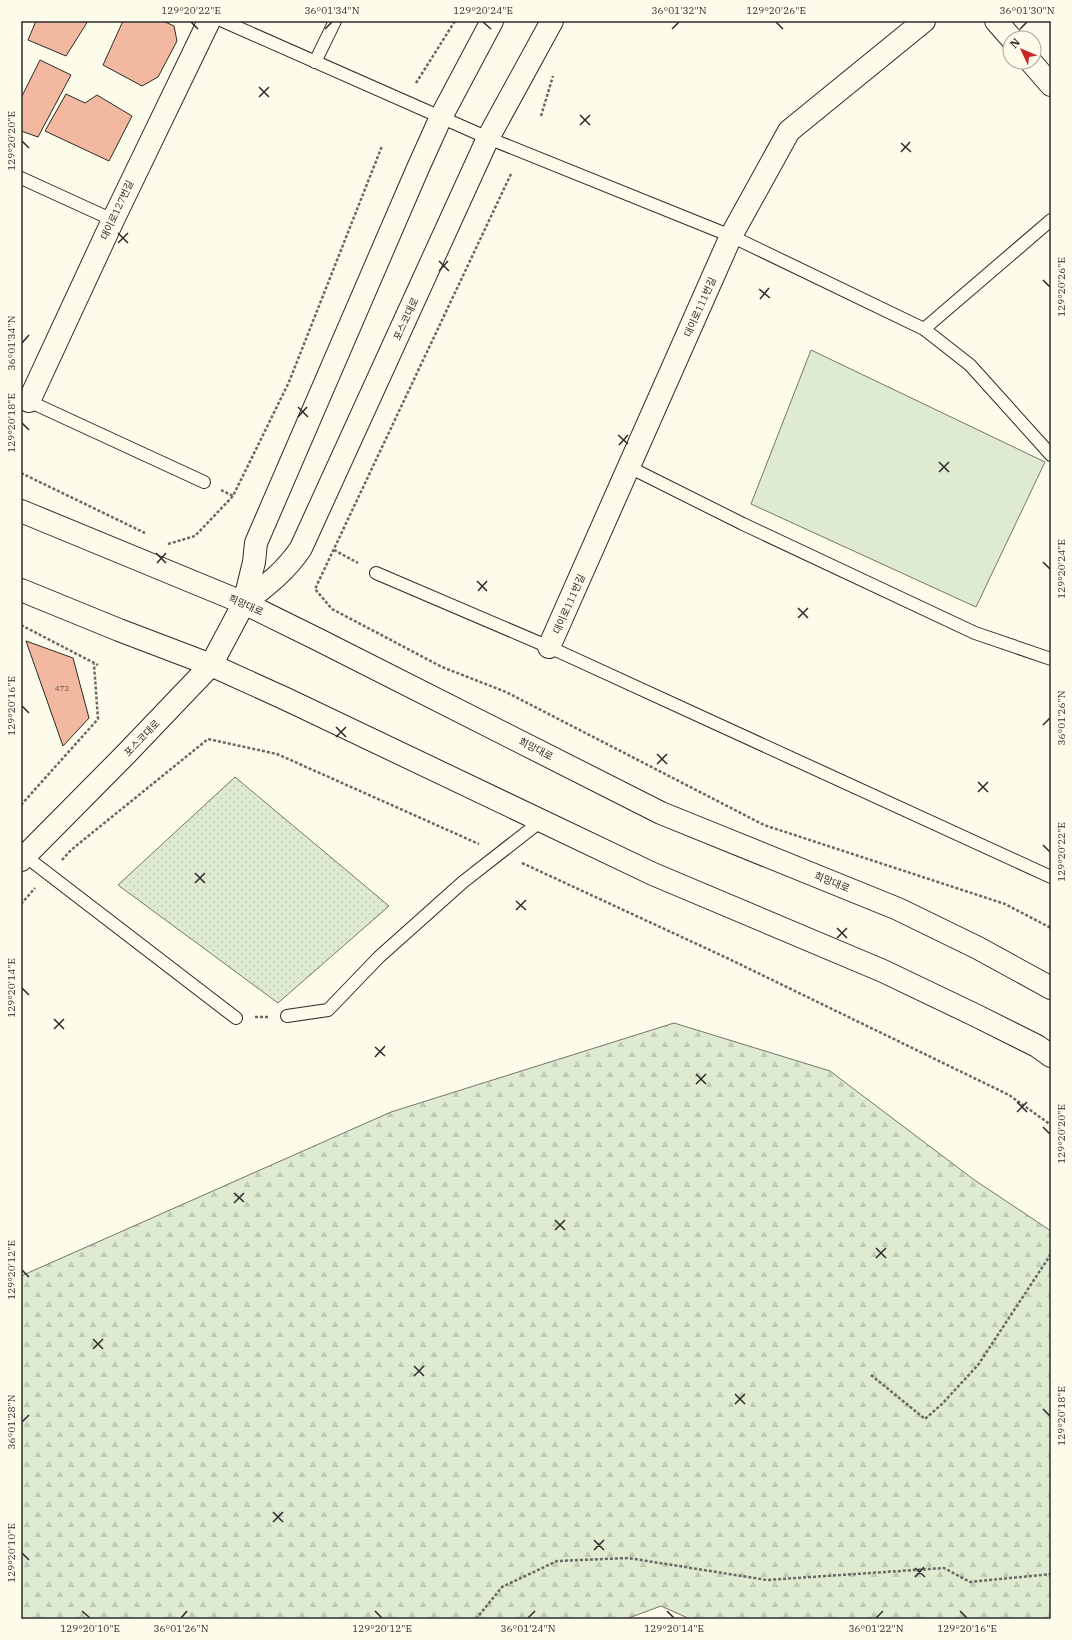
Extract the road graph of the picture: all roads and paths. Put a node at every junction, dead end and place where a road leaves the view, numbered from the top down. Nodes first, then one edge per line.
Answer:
1 (209, 21) edge
2 (223, 21) edge
3 (335, 21) edge
4 (455, 21) edge
5 (492, 21) edge
6 (552, 21) edge
7 (924, 21) edge
8 (996, 21) edge
9 (1004, 30) edge
10 (315, 62) junction
11 (1039, 70) edge
12 (416, 83) dead end
13 (1051, 85) edge
14 (441, 117) junction
15 (488, 138) junction
16 (382, 146) dead end
17 (511, 174) dead end
18 (21, 178) edge
19 (112, 220) junction
20 (1051, 220) edge
21 (732, 236) junction
22 (924, 329) junction
23 (25, 400) edge
24 (1051, 455) edge
25 (629, 467) junction
26 (21, 473) edge
27 (204, 482) dead end
28 (21, 511) edge
29 (146, 534) dead end
30 (166, 545) dead end
31 (334, 550) junction
32 (376, 573) joint
33 (21, 590) edge
34 (244, 603) junction
35 (21, 625) edge
36 (549, 647) junction
37 (1051, 659) edge
38 (94, 664) junction
39 (98, 665) dead end
40 (210, 665) junction
41 (21, 805) edge
42 (541, 820) junction
43 (500, 853) junction
44 (23, 858) edge
45 (49, 874) junction
46 (1051, 877) edge
47 (21, 904) edge
48 (1051, 928) edge
49 (1051, 988) edge
50 (287, 1016) joint
51 (236, 1018) joint
52 (1051, 1056) edge
53 (1051, 1125) edge
54 (1051, 1254) edge
55 (871, 1374) dead end
56 (1051, 1574) edge
57 (476, 1619) edge

1 - 19 main road, 대이로127번길
2 - 10 lane
3 - 10 lane
4 - 12 path
5 - 14 main road, 포스코대로
6 - 15 main road, 포스코대로
7 - 21 main road, 대이로111번길
8 - 9 main road
10 - 14 lane
11 - 13 main road
14 - 15 lane
14 - 34 main road, 포스코대로
15 - 21 lane
15 - 34 main road, 포스코대로
16 - 30 path
17 - 31 path
18 - 19 lane
19 - 23 main road, 대이로127번길
20 - 22 lane
21 - 22 lane
21 - 25 main road, 대이로111번길
22 - 24 lane
23 - 27 lane
25 - 36 main road, 대이로111번길
25 - 37 lane
26 - 29 path
28 - 34 main road, 희망대로
31 - 32 path
31 - 48 path
32 - 36 lane
33 - 40 main road
34 - 40 main road, 포스코대로
34 - 49 main road, 희망대로
35 - 38 path
36 - 46 lane
38 - 39 path
38 - 41 path
40 - 42 main road
40 - 44 main road, 포스코대로
42 - 43 lane
42 - 52 main road
43 - 45 path
43 - 50 lane
43 - 53 path
44 - 45 lane
45 - 47 path
45 - 51 lane
50 - 51 path
54 - 55 path
56 - 57 path

